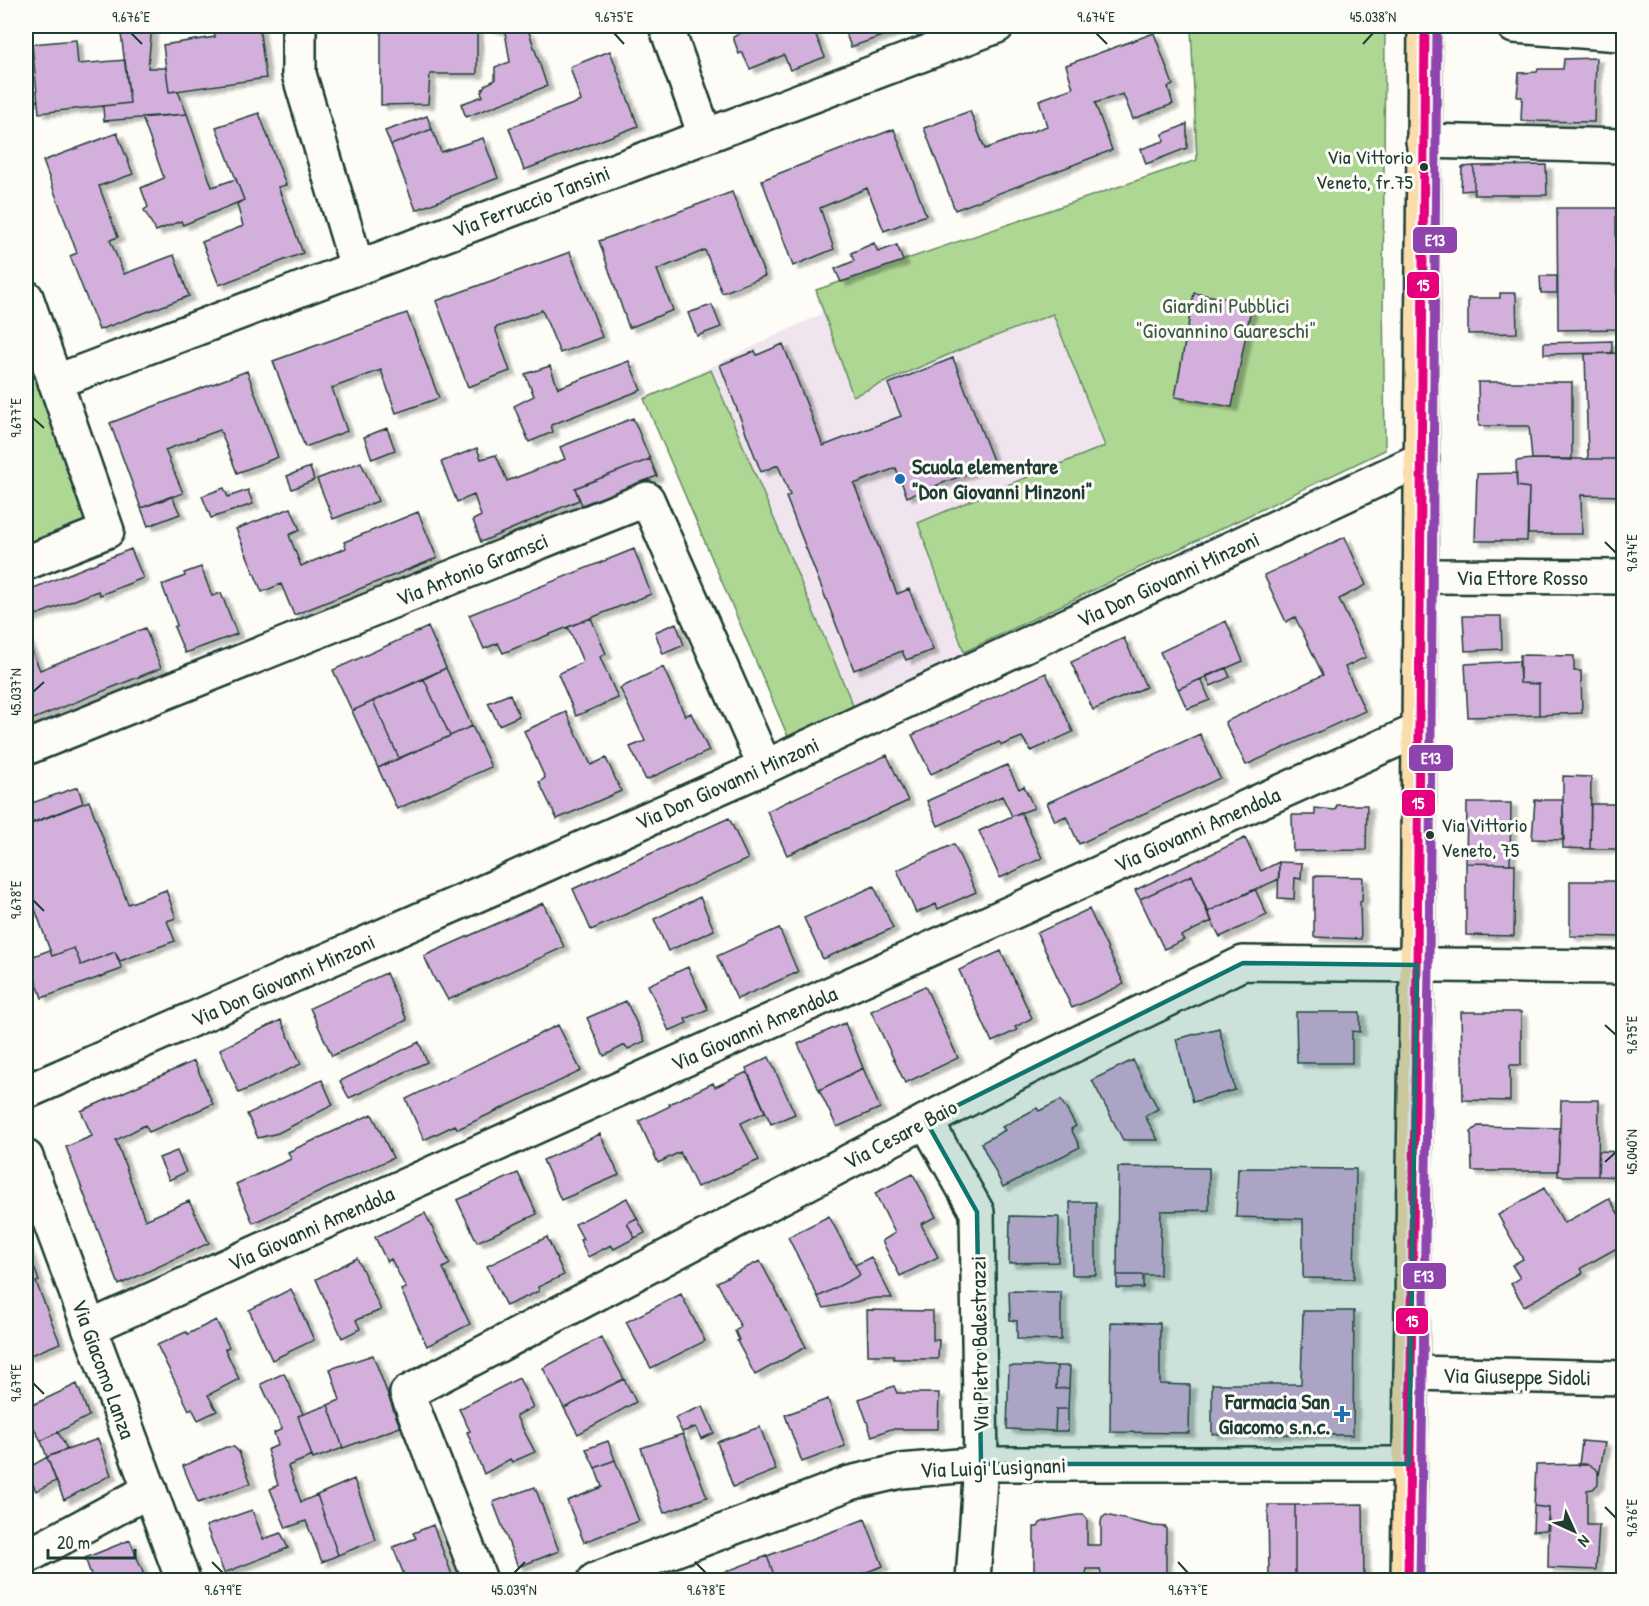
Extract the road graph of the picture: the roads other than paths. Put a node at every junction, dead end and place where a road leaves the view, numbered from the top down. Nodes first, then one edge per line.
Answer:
1 (299, 26) edge
2 (666, 26) edge
3 (997, 26) edge
4 (1425, 26) edge
5 (1514, 26) edge
6 (1620, 34) dead end
7 (705, 135) junction
8 (1423, 141) junction
9 (1623, 146) edge
10 (357, 267) junction
11 (26, 297) edge
12 (32, 338) edge
13 (55, 382) junction
14 (1422, 459) junction
15 (26, 563) edge
16 (1421, 576) junction
17 (1623, 577) edge
18 (1419, 730) junction
19 (26, 748) edge
20 (765, 767) junction
21 (1417, 965) junction
22 (1623, 967) edge
23 (26, 1092) edge
24 (926, 1121) junction
25 (26, 1157) edge
26 (89, 1328) junction
27 (1411, 1373) junction
28 (1623, 1378) edge
29 (981, 1464) junction
30 (1409, 1464) junction
31 (150, 1490) junction
32 (26, 1557) edge
33 (183, 1581) edge
34 (480, 1581) edge
35 (595, 1581) edge
36 (973, 1581) edge
37 (1408, 1581) edge

1 - 10 street
2 - 7 street
3 - 7 street, Via Ferruccio Tansini
4 - 8 main road
5 - 6 street
7 - 10 street, Via Ferruccio Tansini
8 - 9 street
8 - 14 main road
10 - 13 street, Via Ferruccio Tansini
11 - 12 street
12 - 13 street
13 - 15 street
14 - 16 main road
14 - 20 street, Via Don Giovanni Minzoni
16 - 17 street, Via Ettore Rosso
16 - 18 main road
18 - 21 main road
18 - 26 street, Via Giovanni Amendola
19 - 20 street, Via Antonio Gramsci
20 - 23 street, Via Don Giovanni Minzoni
21 - 22 street, Via Cesare Baio
21 - 24 street, Via Cesare Baio
21 - 27 main road
24 - 29 street, Via Pietro Balestrazzi
24 - 34 street, Via Cesare Baio
25 - 26 street, Via Giacomo Lanza
26 - 31 street, Via Giacomo Lanza
27 - 28 street, Via Giuseppe Sidoli
27 - 30 main road
29 - 30 street, Via Luigi Lusignani
29 - 35 street, Via Luigi Lusignani
29 - 36 street, Via Pietro Balestrazzi
30 - 37 main road
31 - 32 street
31 - 33 street, Via Giacomo Lanza

